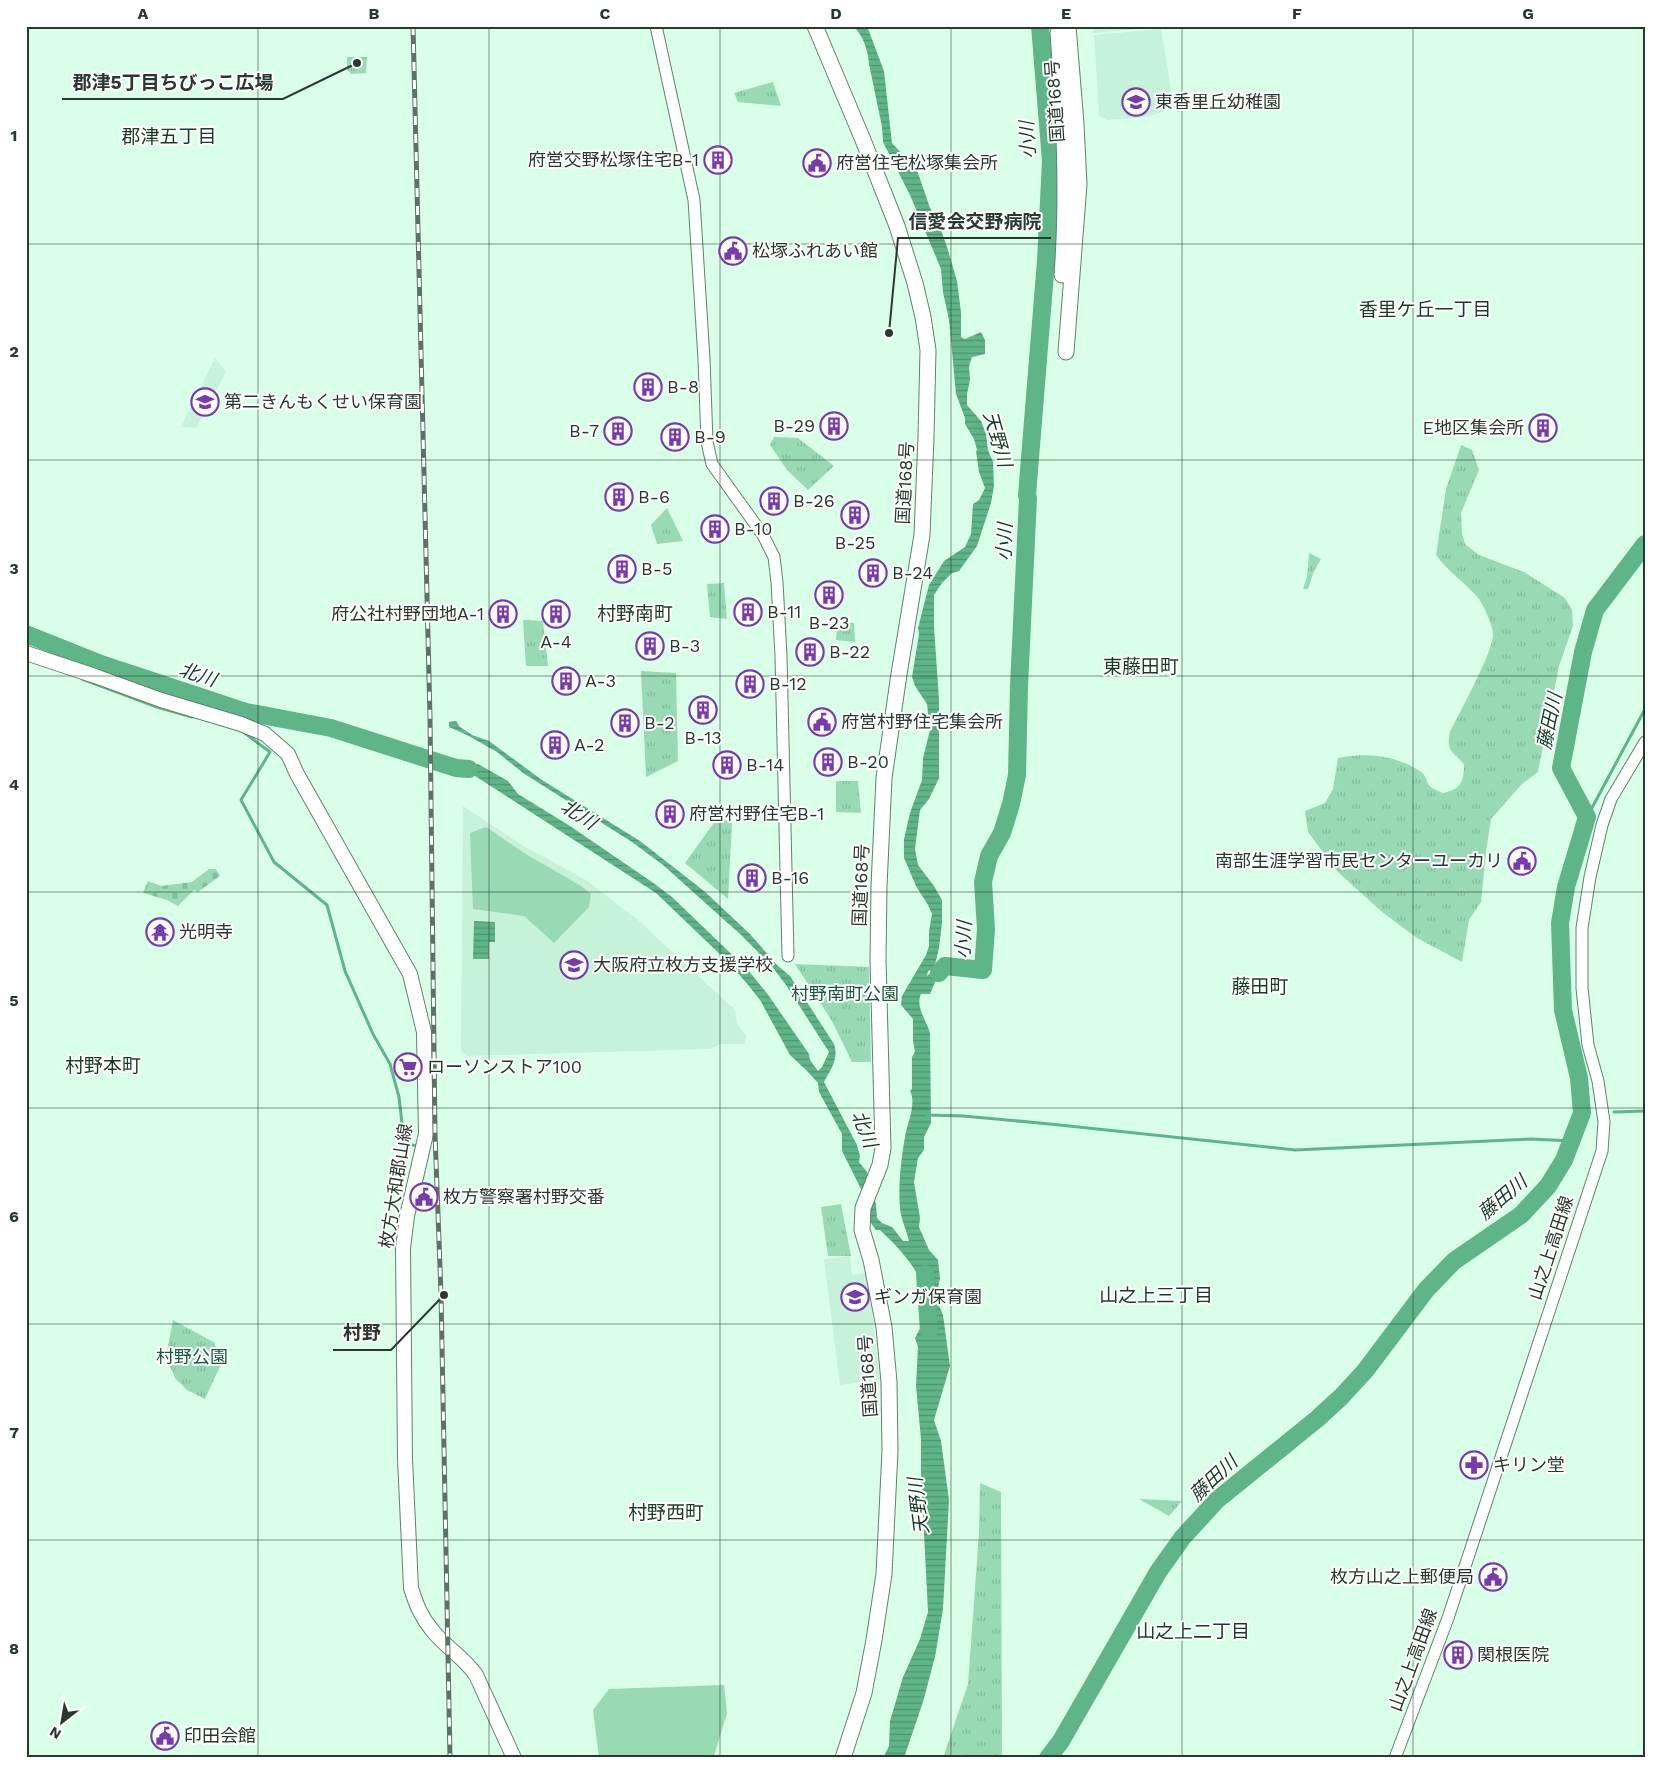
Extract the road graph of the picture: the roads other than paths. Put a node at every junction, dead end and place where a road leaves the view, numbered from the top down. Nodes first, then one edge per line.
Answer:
1 (656, 26) edge
2 (815, 26) edge
3 (1057, 26) edge
4 (1068, 26) edge
5 (26, 653) edge
6 (1645, 742) edge
7 (788, 956) dead end
8 (514, 1758) edge
9 (843, 1758) edge
10 (1395, 1758) edge

1 - 7 street
2 - 9 highway, 国道168号
3 - 4 highway, 国道168号
5 - 8 main road, 枚方大和郡山線
6 - 10 street, 山之上高田線

